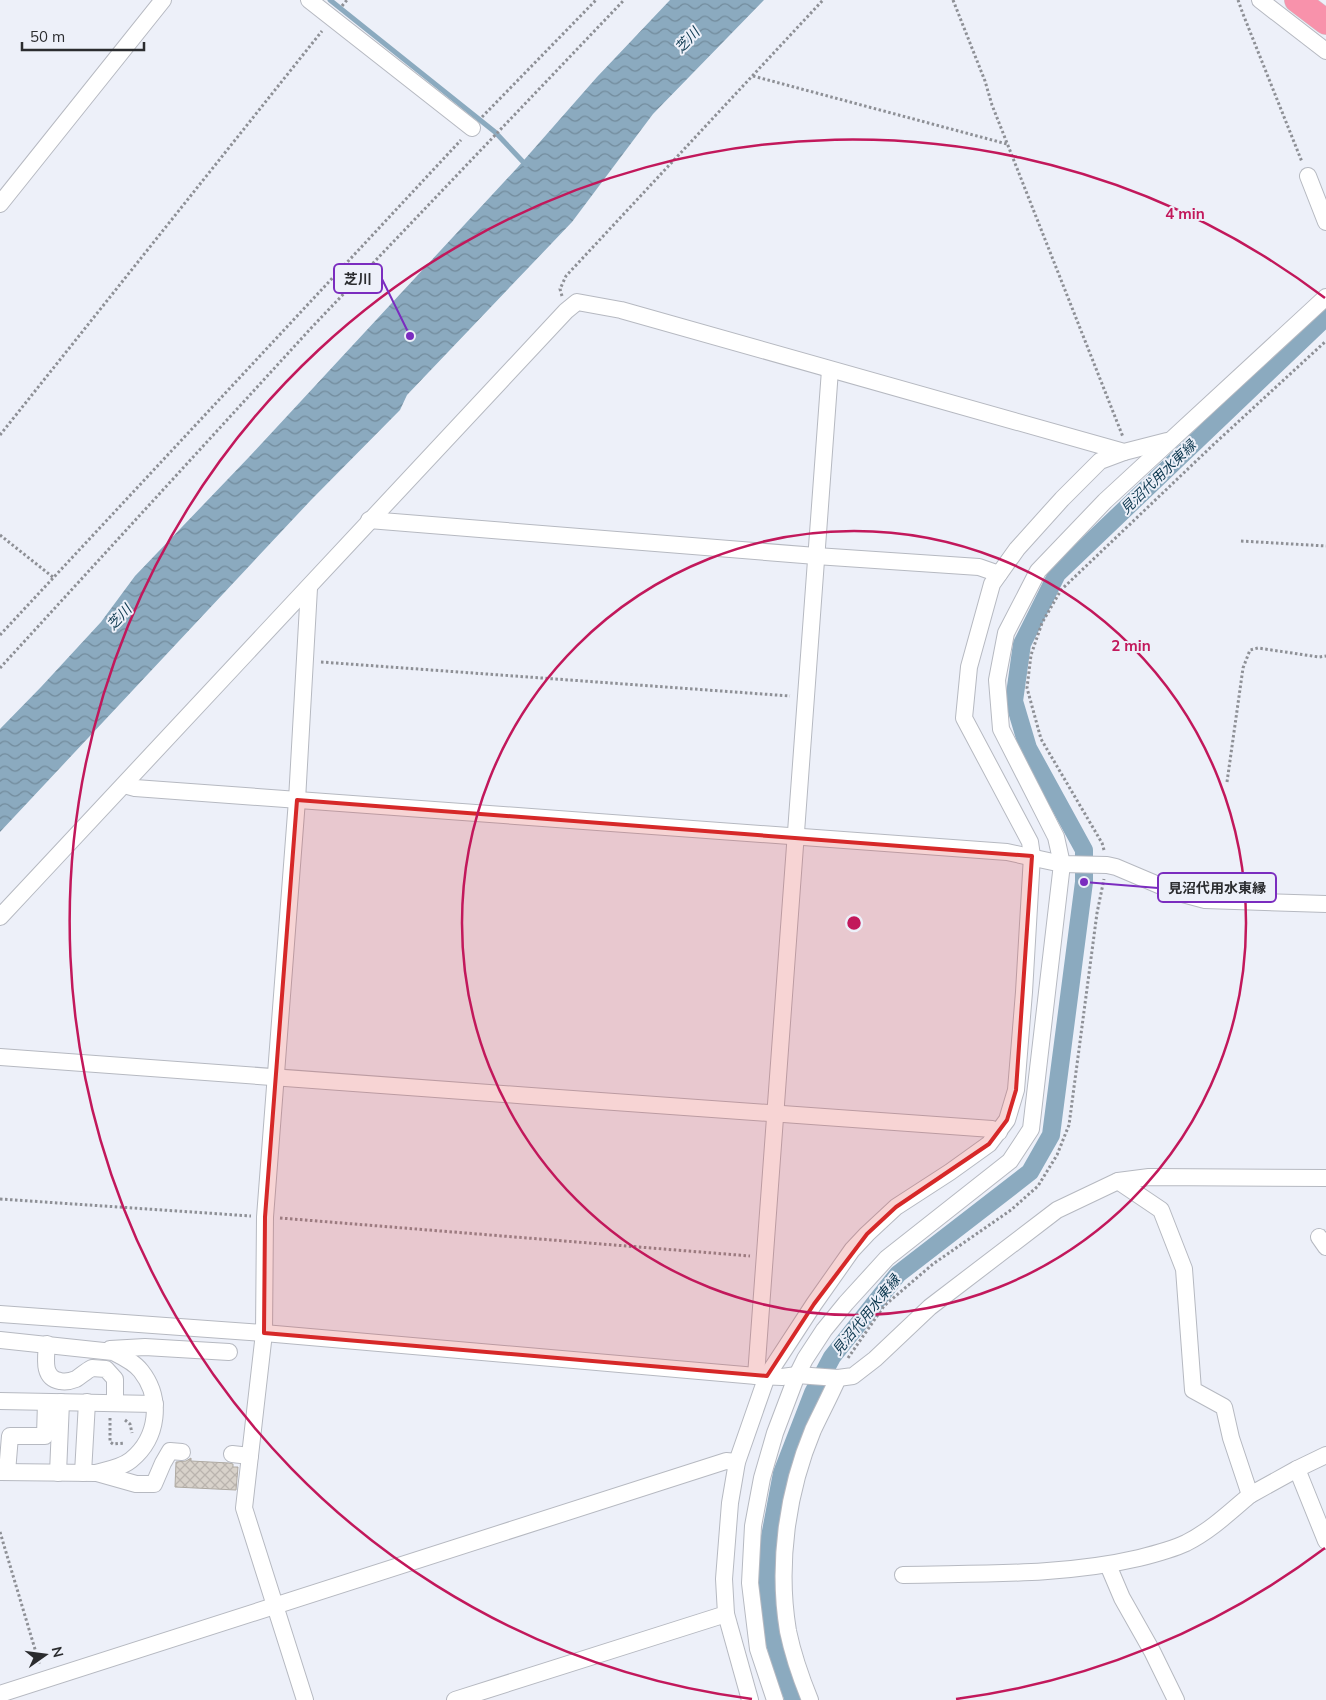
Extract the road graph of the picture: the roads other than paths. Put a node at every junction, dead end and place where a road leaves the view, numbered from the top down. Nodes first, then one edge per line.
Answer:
1 (163, 0) edge
2 (309, 0) edge
3 (1260, 0) edge
4 (1297, 0) edge
5 (1326, 22) edge
6 (1326, 51) edge
7 (472, 128) road end
8 (1308, 176) road end
9 (0, 204) edge
10 (1326, 222) edge
11 (1326, 297) edge
12 (830, 370) junction
13 (1170, 440) junction
14 (1127, 452) junction
15 (369, 520) junction
16 (816, 556) junction
17 (999, 574) junction
18 (309, 588) junction
19 (124, 785) junction
20 (297, 800) junction
21 (797, 837) junction
22 (1032, 856) junction
23 (1066, 864) junction
24 (1326, 904) edge
25 (0, 917) edge
26 (0, 1057) edge
27 (276, 1076) junction
28 (776, 1115) junction
29 (999, 1132) junction
30 (1326, 1178) edge
31 (1118, 1181) junction
32 (0, 1314) edge
33 (264, 1333) junction
34 (0, 1340) edge
35 (47, 1344) junction
36 (100, 1349) junction
37 (229, 1352) dead end
38 (762, 1376) junction
39 (800, 1376) junction
40 (835, 1378) junction
41 (0, 1401) edge
42 (54, 1402) junction
43 (87, 1402) junction
44 (155, 1404) junction
45 (113, 1411) junction
46 (78, 1439) junction
47 (182, 1452) dead end
48 (232, 1454) dead end
49 (250, 1456) junction
50 (1326, 1456) edge
51 (738, 1462) junction
52 (1296, 1469) junction
53 (4, 1472) edge
54 (58, 1472) junction
55 (89, 1473) junction
56 (1250, 1495) junction
57 (1326, 1541) edge
58 (1108, 1565) junction
59 (903, 1575) dead end
60 (275, 1606) junction
61 (726, 1614) junction
62 (0, 1694) edge
63 (305, 1700) edge
64 (455, 1700) edge
65 (750, 1700) edge
66 (775, 1700) edge
67 (810, 1700) edge
68 (1176, 1700) edge

1 - 9 street
2 - 7 street
3 - 6 street
4 - 5 highway
8 - 10 street
11 - 13 street
12 - 14 street
12 - 15 street
12 - 16 street
13 - 14 street
13 - 23 street
14 - 17 street
15 - 16 street
15 - 18 street
16 - 17 street
16 - 21 street
17 - 22 street
18 - 19 street
18 - 20 street
19 - 20 street
19 - 25 street
20 - 21 street
20 - 27 street
21 - 22 street
21 - 28 street
22 - 23 street
22 - 29 street
23 - 24 street
23 - 39 street
26 - 27 street
27 - 28 street
27 - 33 street
28 - 29 street
28 - 38 street
29 - 38 street
30 - 31 street
31 - 40 street
31 - 56 street
32 - 33 street
33 - 38 street
33 - 49 street
34 - 35 street
35 - 36 street
35 - 45 street
36 - 37 street
36 - 44 street
38 - 39 street
38 - 51 street
39 - 40 street
39 - 66 street
40 - 67 street
41 - 42 street
42 - 43 street
42 - 46 street
42 - 53 street
43 - 45 street
43 - 46 street
44 - 45 street
44 - 55 street
46 - 54 street
46 - 55 street
47 - 55 street
48 - 49 street
49 - 60 street
50 - 52 street
51 - 60 street
51 - 61 street
52 - 56 street
52 - 57 street
53 - 54 street
54 - 55 street
56 - 58 street
58 - 59 street
58 - 68 street
60 - 62 street
60 - 63 street
61 - 64 street
61 - 65 street

